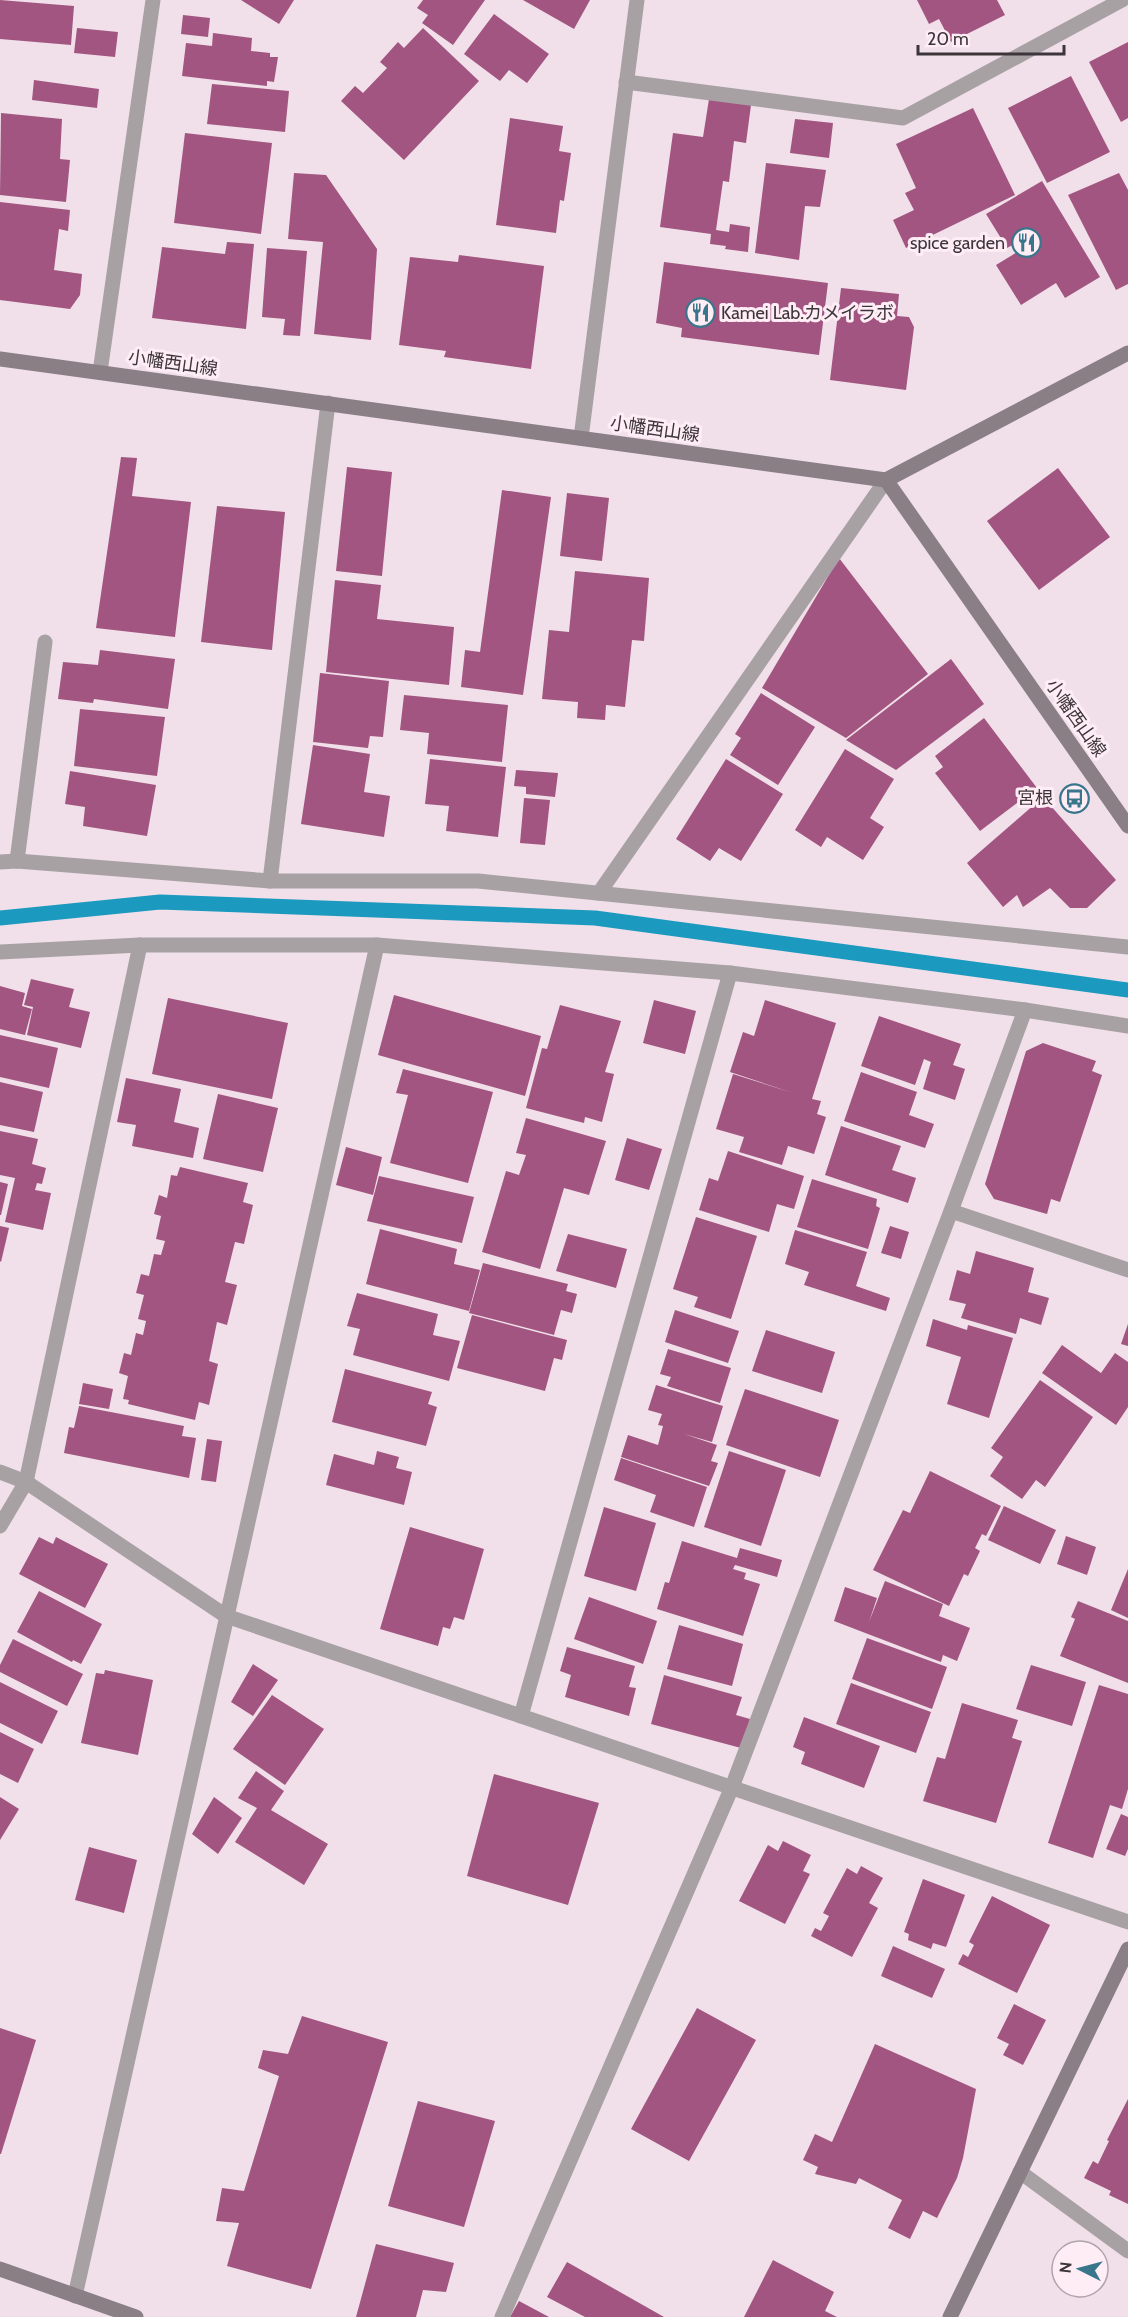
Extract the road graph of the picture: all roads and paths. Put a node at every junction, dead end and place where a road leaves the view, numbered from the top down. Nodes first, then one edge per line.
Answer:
1 (153, 0) edge
2 (637, 0) edge
3 (1122, 0) edge
4 (626, 82) junction
5 (1128, 353) edge
6 (0, 358) edge
7 (100, 372) junction
8 (328, 403) junction
9 (581, 438) junction
10 (886, 480) junction
11 (45, 642) dead end
12 (1128, 826) edge
13 (17, 861) junction
14 (0, 862) edge
15 (270, 881) junction
16 (599, 893) junction
17 (140, 945) junction
18 (377, 945) junction
19 (1128, 947) edge
20 (0, 952) edge
21 (730, 973) junction
22 (1025, 1010) junction
23 (1128, 1026) edge
24 (951, 1211) junction
25 (1128, 1270) edge
26 (0, 1472) edge
27 (26, 1482) junction
28 (0, 1526) edge
29 (226, 1617) junction
30 (521, 1716) junction
31 (732, 1787) junction
32 (1128, 1922) edge
33 (1128, 1949) edge
34 (1020, 2172) junction
35 (1128, 2251) edge
36 (0, 2270) edge
37 (75, 2296) junction
38 (136, 2317) edge
39 (502, 2317) edge
40 (950, 2317) edge

1 - 7 street
2 - 4 street
3 - 4 street
4 - 9 street
5 - 10 street
6 - 7 street, 小幡西山線
7 - 8 street, 小幡西山線
8 - 9 street, 小幡西山線
8 - 15 street
9 - 10 street, 小幡西山線
10 - 12 street, 小幡西山線
10 - 16 street
11 - 13 street
13 - 14 street
13 - 15 street
15 - 16 street
16 - 19 street
17 - 18 street
17 - 20 street
17 - 27 street
18 - 21 street
18 - 29 street
21 - 22 street
21 - 30 street
22 - 23 street
22 - 24 street
24 - 25 street
24 - 31 street
26 - 27 street
27 - 28 street
27 - 29 street
29 - 30 street
29 - 37 street
30 - 31 street
31 - 32 street
31 - 39 street
33 - 34 street
34 - 35 street
34 - 40 street
36 - 37 street
37 - 38 street

